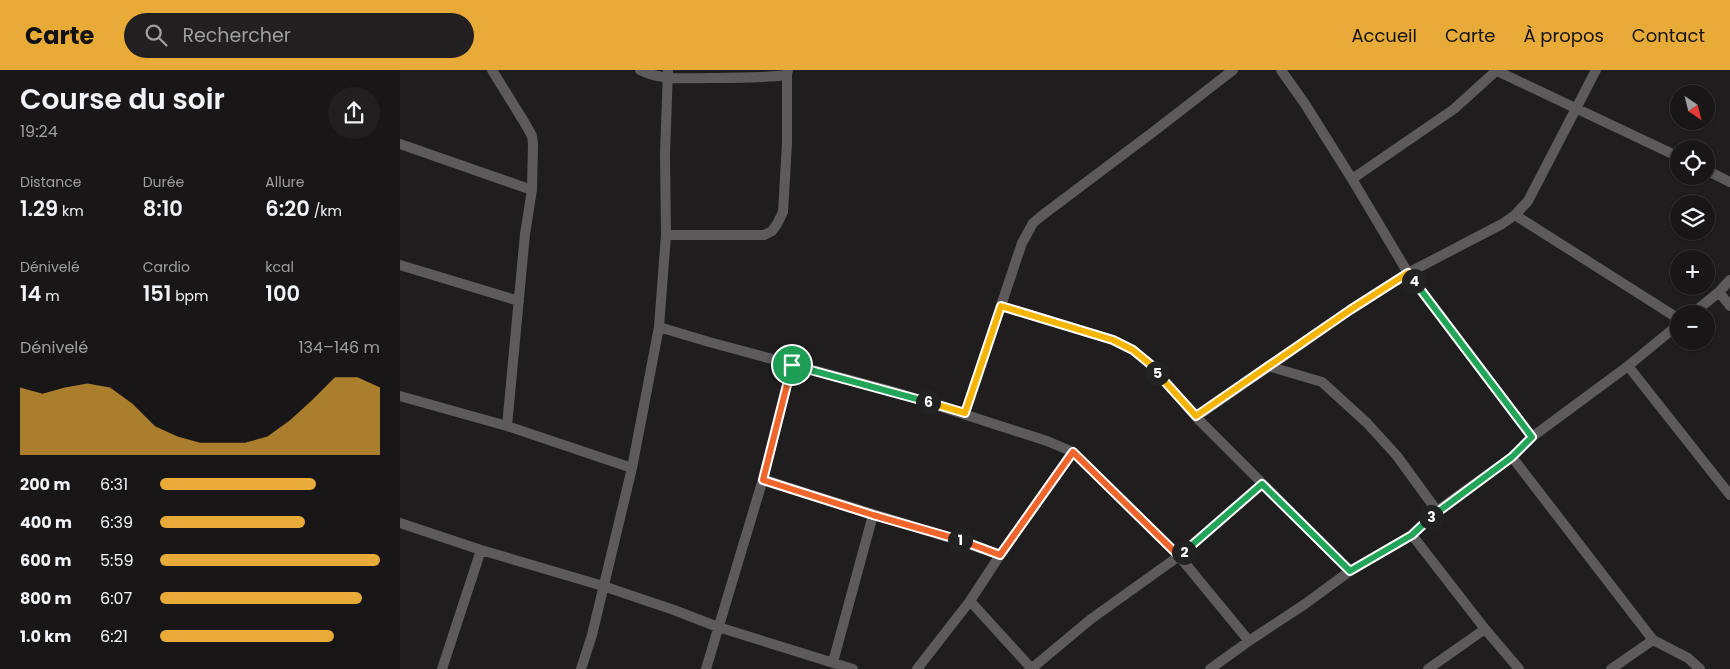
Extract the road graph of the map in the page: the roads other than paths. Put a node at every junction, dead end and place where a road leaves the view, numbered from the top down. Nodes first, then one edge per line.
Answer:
1 (492, 70) edge
2 (640, 70) edge
3 (1233, 70) edge
4 (1281, 70) edge
5 (1496, 70) edge
6 (1596, 70) edge
7 (788, 73) edge
8 (667, 74) edge
9 (1577, 108) junction
10 (400, 144) edge
11 (1670, 153) edge
12 (1715, 174) edge
13 (1352, 179) junction
14 (1730, 182) edge
15 (532, 190) junction
16 (1514, 216) junction
17 (666, 235) junction
18 (400, 265) edge
19 (1408, 273) junction
20 (1730, 280) edge
21 (1719, 292) junction
22 (519, 300) junction
23 (1703, 305) edge
24 (1001, 306) junction
25 (1730, 306) edge
26 (1670, 313) edge
27 (659, 327) junction
28 (1670, 331) edge
29 (792, 365) junction
30 (1268, 366) junction
31 (1628, 366) junction
32 (400, 396) edge
33 (965, 413) junction
34 (1196, 416) junction
35 (507, 426) junction
36 (1532, 437) junction
37 (1073, 452) junction
38 (1512, 457) junction
39 (632, 468) junction
40 (763, 480) junction
41 (1262, 484) junction
42 (1730, 495) edge
43 (1437, 511) junction
44 (873, 515) junction
45 (400, 523) edge
46 (1412, 535) junction
47 (481, 550) junction
48 (1000, 555) junction
49 (1179, 556) junction
50 (1350, 571) junction
51 (603, 586) junction
52 (970, 601) junction
53 (718, 627) junction
54 (1485, 629) junction
55 (1654, 640) junction
56 (1249, 641) junction
57 (833, 662) junction
58 (442, 669) edge
59 (581, 669) edge
60 (706, 669) edge
61 (852, 669) edge
62 (917, 669) edge
63 (1031, 669) edge
64 (1210, 669) edge
65 (1428, 669) edge
66 (1519, 669) edge
67 (1612, 669) edge
68 (1700, 669) edge

1 - 15 street
2 - 8 street
3 - 24 street
4 - 13 street
5 - 9 street
5 - 13 street
6 - 9 street
7 - 8 street
7 - 17 street
8 - 17 street
9 - 11 street
9 - 16 street
10 - 15 street
12 - 14 street
13 - 19 street
15 - 22 street
16 - 19 street
16 - 26 street
17 - 27 street
18 - 22 street
19 - 30 street
19 - 36 street
20 - 21 street
21 - 23 street
21 - 25 street
22 - 35 street
24 - 33 street
24 - 34 street
27 - 29 street
27 - 39 street
28 - 31 street
29 - 33 street
29 - 40 street
30 - 34 street
30 - 43 street
31 - 36 street
31 - 42 street
32 - 35 street
33 - 37 street
34 - 41 street
35 - 39 street
36 - 38 street
37 - 48 street
37 - 49 street
38 - 43 street
38 - 55 street
39 - 51 street
40 - 44 street
40 - 53 street
41 - 49 street
41 - 50 street
43 - 46 street
44 - 48 street
44 - 57 street
45 - 47 street
46 - 50 street
46 - 54 street
47 - 51 street
47 - 58 street
48 - 52 street
49 - 56 street
49 - 63 street
50 - 56 street
51 - 53 street
51 - 59 street
52 - 62 street
52 - 63 street
53 - 57 street
53 - 60 street
54 - 65 street
54 - 66 street
55 - 67 street
55 - 68 street
56 - 64 street
57 - 61 street

